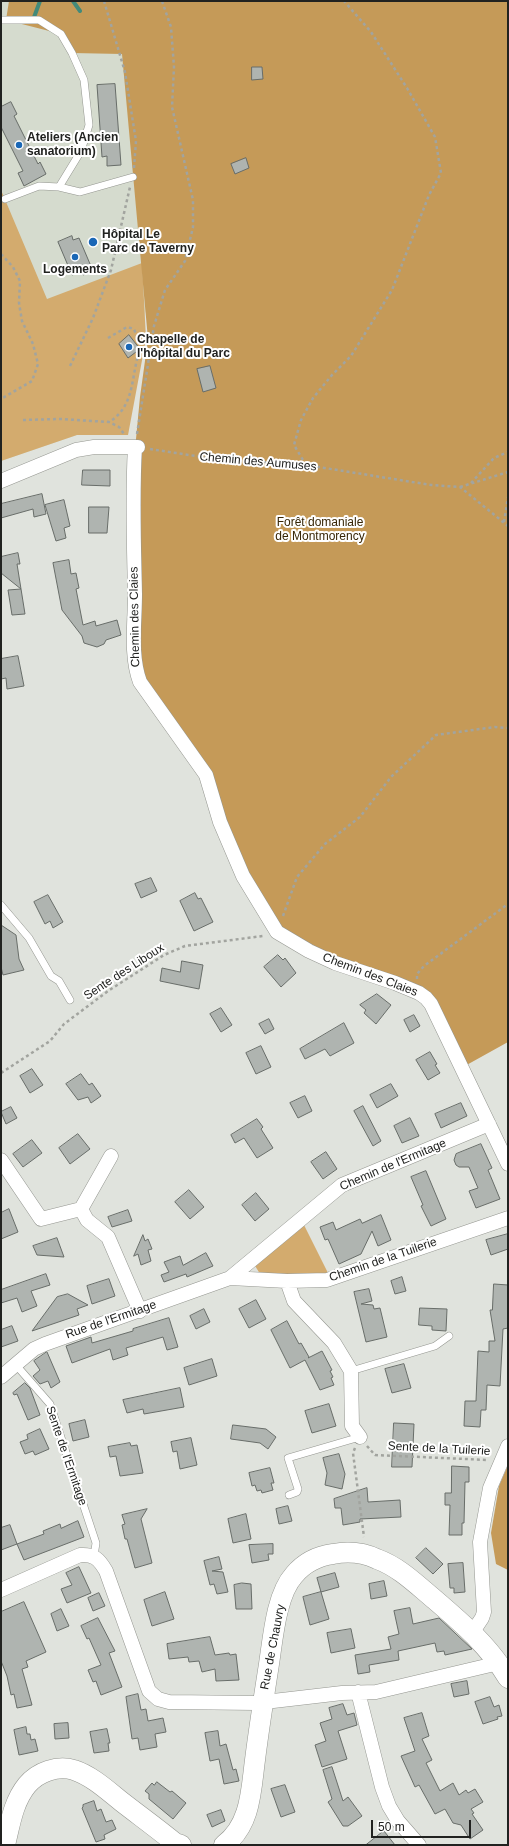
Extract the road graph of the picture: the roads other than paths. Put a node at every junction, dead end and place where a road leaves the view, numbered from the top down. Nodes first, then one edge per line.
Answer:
1 (1, 20) edge
2 (133, 177) dead end
3 (59, 187) junction
4 (5, 199) dead end
5 (1, 481) edge
6 (1, 905) edge
7 (70, 1000) dead end
8 (489, 1124) junction
9 (111, 1156) dead end
10 (1, 1160) edge
11 (508, 1164) edge
12 (81, 1209) junction
13 (508, 1218) edge
14 (249, 1262) junction
15 (230, 1278) junction
16 (257, 1280) junction
17 (287, 1281) junction
18 (140, 1311) junction
19 (448, 1336) dead end
20 (16, 1365) junction
21 (351, 1371) junction
22 (1, 1377) edge
23 (360, 1437) joint
24 (508, 1446) edge
25 (505, 1462) edge
26 (289, 1496) dead end
27 (94, 1556) junction
28 (1, 1590) edge
29 (472, 1633) junction
30 (504, 1670) edge
31 (358, 1692) junction
32 (263, 1702) junction
33 (5, 1845) edge
34 (181, 1845) edge
35 (224, 1845) edge
36 (419, 1845) edge

1 - 3 lane
2 - 3 lane
3 - 4 lane
5 - 8 street, Chemin des Claies
6 - 7 lane
8 - 11 street, Chemin des Claies
8 - 14 street, Chemin de l'Ermitage
9 - 12 street
10 - 12 street
12 - 18 street
13 - 17 street, Chemin de la Tuilerie
14 - 15 street, Chemin de l'Ermitage
14 - 16 street
15 - 16 street, Chemin de la Tuilerie
15 - 18 street, Rue de l'Ermitage
16 - 17 street, Chemin de la Tuilerie
17 - 21 street
18 - 20 street, Rue de l'Ermitage
19 - 21 lane
20 - 22 street, Rue de l'Ermitage
20 - 27 lane, Sente de l'Ermitage
21 - 23 street
23 - 26 lane
24 - 25 street
25 - 29 street
27 - 28 street
27 - 32 street
29 - 30 street, Rue de Chauvry
29 - 32 street, Rue de Chauvry
30 - 31 street
31 - 32 street
31 - 36 street
32 - 35 street, Rue de Chauvry
33 - 34 street

